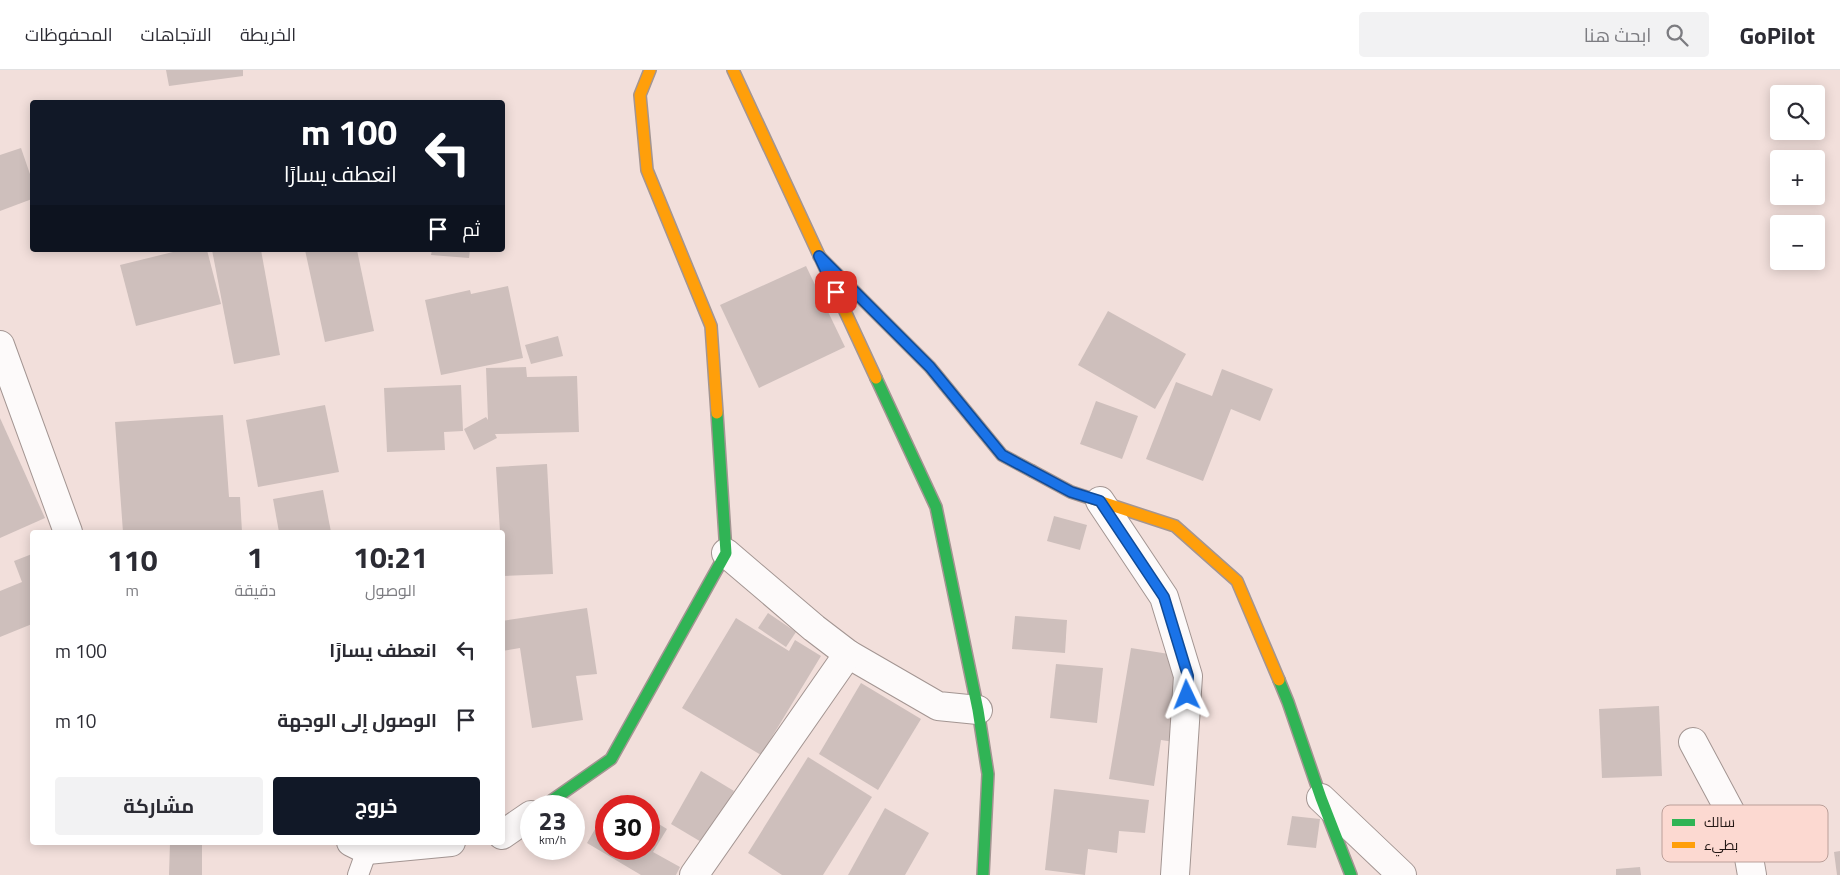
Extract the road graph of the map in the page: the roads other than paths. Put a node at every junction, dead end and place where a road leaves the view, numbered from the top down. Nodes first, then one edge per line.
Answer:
1 (650, 70) edge
2 (733, 70) edge
3 (819, 256) junction
4 (0, 345) edge
5 (1100, 501) junction
6 (67, 530) edge
7 (726, 553) junction
8 (848, 654) junction
9 (978, 710) junction
10 (1693, 742) dead end
11 (560, 795) edge
12 (1321, 798) junction
13 (1727, 805) edge
14 (520, 823) edge
15 (505, 833) edge
16 (382, 845) edge
17 (359, 846) edge
18 (1750, 862) edge
19 (358, 875) edge
20 (694, 875) edge
21 (983, 875) edge
22 (1175, 875) edge
23 (1351, 875) edge
24 (1402, 875) edge
25 (1752, 875) edge

1 - 7 street
2 - 3 street
3 - 5 street
3 - 9 street
4 - 6 street
5 - 12 street
5 - 22 street
7 - 8 street
7 - 11 street
8 - 9 street
8 - 20 street
9 - 21 street
10 - 13 street
12 - 23 street
12 - 24 street
14 - 15 street
16 - 17 street
17 - 19 lane
18 - 25 street

